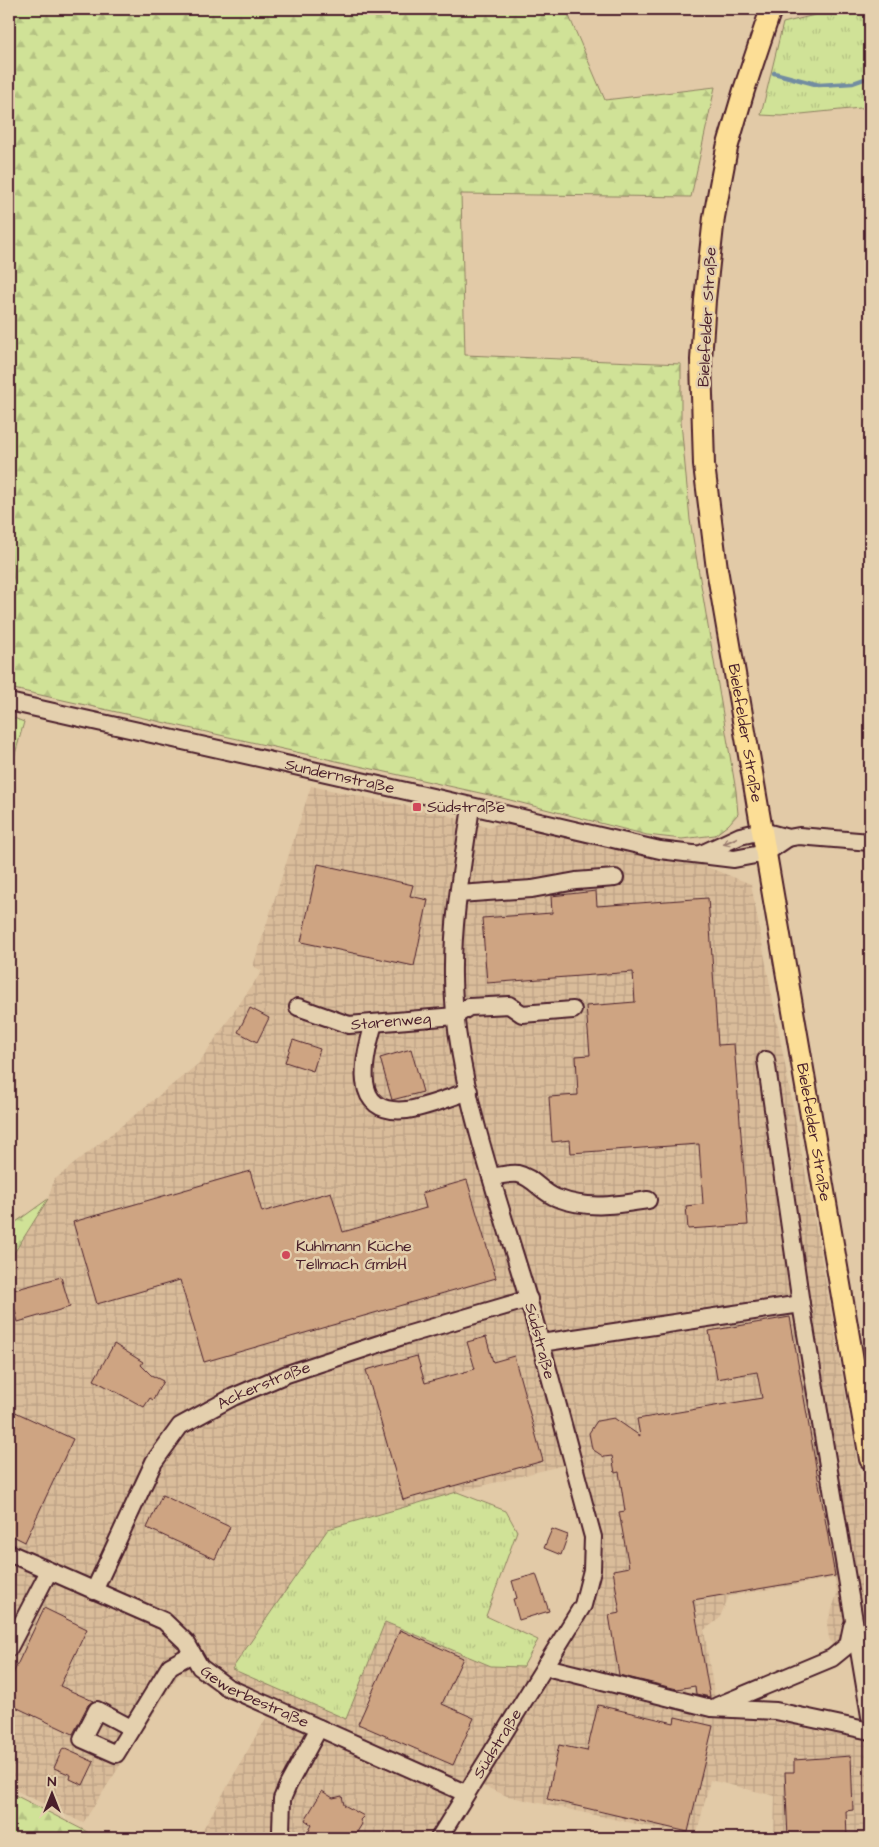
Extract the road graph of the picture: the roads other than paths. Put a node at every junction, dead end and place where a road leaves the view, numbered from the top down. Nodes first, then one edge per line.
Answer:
1 (771, 9) edge
2 (9, 702) edge
3 (472, 807) junction
4 (762, 831) junction
5 (788, 838) junction
6 (870, 842) edge
7 (766, 853) junction
8 (701, 854) junction
9 (615, 878) dead end
10 (459, 894) junction
11 (298, 1007) dead end
12 (573, 1010) dead end
13 (455, 1016) junction
14 (374, 1023) junction
15 (766, 1060) dead end
16 (469, 1091) junction
17 (491, 1176) junction
18 (648, 1200) dead end
19 (528, 1299) junction
20 (801, 1304) junction
21 (541, 1343) junction
22 (870, 1459) edge
23 (9, 1553) edge
24 (50, 1571) junction
25 (94, 1591) junction
26 (853, 1621) junction
27 (9, 1648) edge
28 (192, 1654) junction
29 (546, 1664) junction
30 (711, 1708) junction
31 (870, 1716) edge
32 (131, 1728) dead end
33 (319, 1728) junction
34 (870, 1731) edge
35 (465, 1793) junction
36 (281, 1831) dead end
37 (439, 1838) edge

1 - 4 main road, Bielefelder Straße
2 - 3 street, Sundernstraße
3 - 8 street, Sundernstraße
3 - 10 street, Südstraße
4 - 5 street
4 - 7 main road, Bielefelder Straße
4 -> 8 street
5 - 6 street
5 - 7 street
7 - 8 street, Sundernstraße
7 - 22 main road, Bielefelder Straße
9 - 10 street
10 - 13 street, Südstraße
11 - 14 street, Starenweg
12 - 13 street, Starenweg
13 - 14 street, Starenweg
13 - 16 street, Südstraße
14 - 16 street
15 - 20 street
16 - 17 street, Südstraße
17 - 18 street
17 - 19 street, Südstraße
19 - 21 street, Südstraße
19 - 25 street, Ackerstraße
20 - 21 street
20 - 26 street
21 - 29 street, Südstraße
23 - 24 street, Gewerbestraße
24 - 25 street, Gewerbestraße
24 - 27 street
25 - 28 street, Gewerbestraße
26 - 30 street
26 - 31 street
28 - 32 street
28 - 33 street, Gewerbestraße
29 - 30 street
29 - 35 street, Südstraße
30 - 34 street
33 - 35 street, Gewerbestraße
33 - 36 street
35 - 37 street, Südstraße

